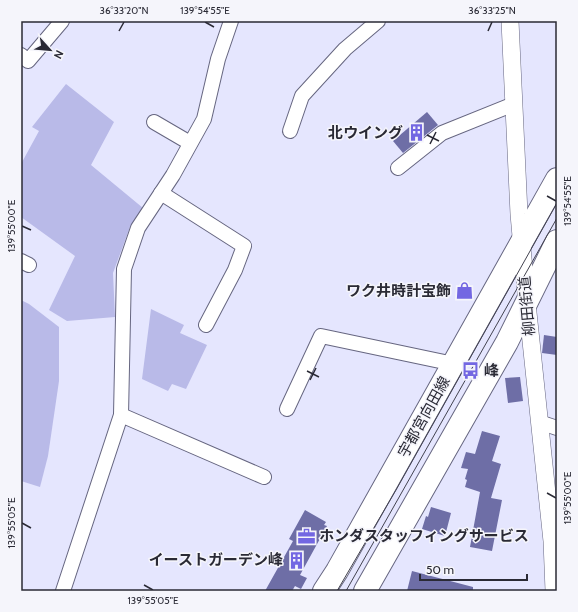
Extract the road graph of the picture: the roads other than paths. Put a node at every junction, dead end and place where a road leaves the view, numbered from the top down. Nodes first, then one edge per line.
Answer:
1 (62, 21) edge
2 (231, 21) edge
3 (378, 21) edge
4 (510, 21) edge
5 (21, 55) edge
6 (514, 104) junction
7 (154, 122) dead end
8 (290, 131) dead end
9 (190, 143) junction
10 (398, 168) dead end
11 (557, 179) edge
12 (161, 193) junction
13 (557, 241) edge
14 (522, 243) junction
15 (527, 303) junction
16 (206, 325) dead end
17 (454, 364) junction
18 (287, 409) dead end
19 (121, 415) junction
20 (539, 422) junction
21 (557, 428) edge
22 (264, 477) dead end
23 (62, 591) edge
24 (324, 591) edge
25 (365, 591) edge
26 (554, 591) edge

1 - 5 street
2 - 9 street
3 - 8 street
4 - 6 street, 柳田街道
6 - 10 street
6 - 14 street, 柳田街道
7 - 9 street
9 - 12 street
11 - 14 main road, 宇都宮向田線
12 - 16 street
12 - 19 street
13 - 15 main road
14 - 15 street, 柳田街道
14 - 17 main road, 宇都宮向田線
15 - 20 street, 柳田街道
15 - 25 main road
17 - 18 street
17 - 24 main road, 宇都宮向田線
19 - 22 street
19 - 23 street
20 - 21 street
20 - 26 street, 柳田街道

